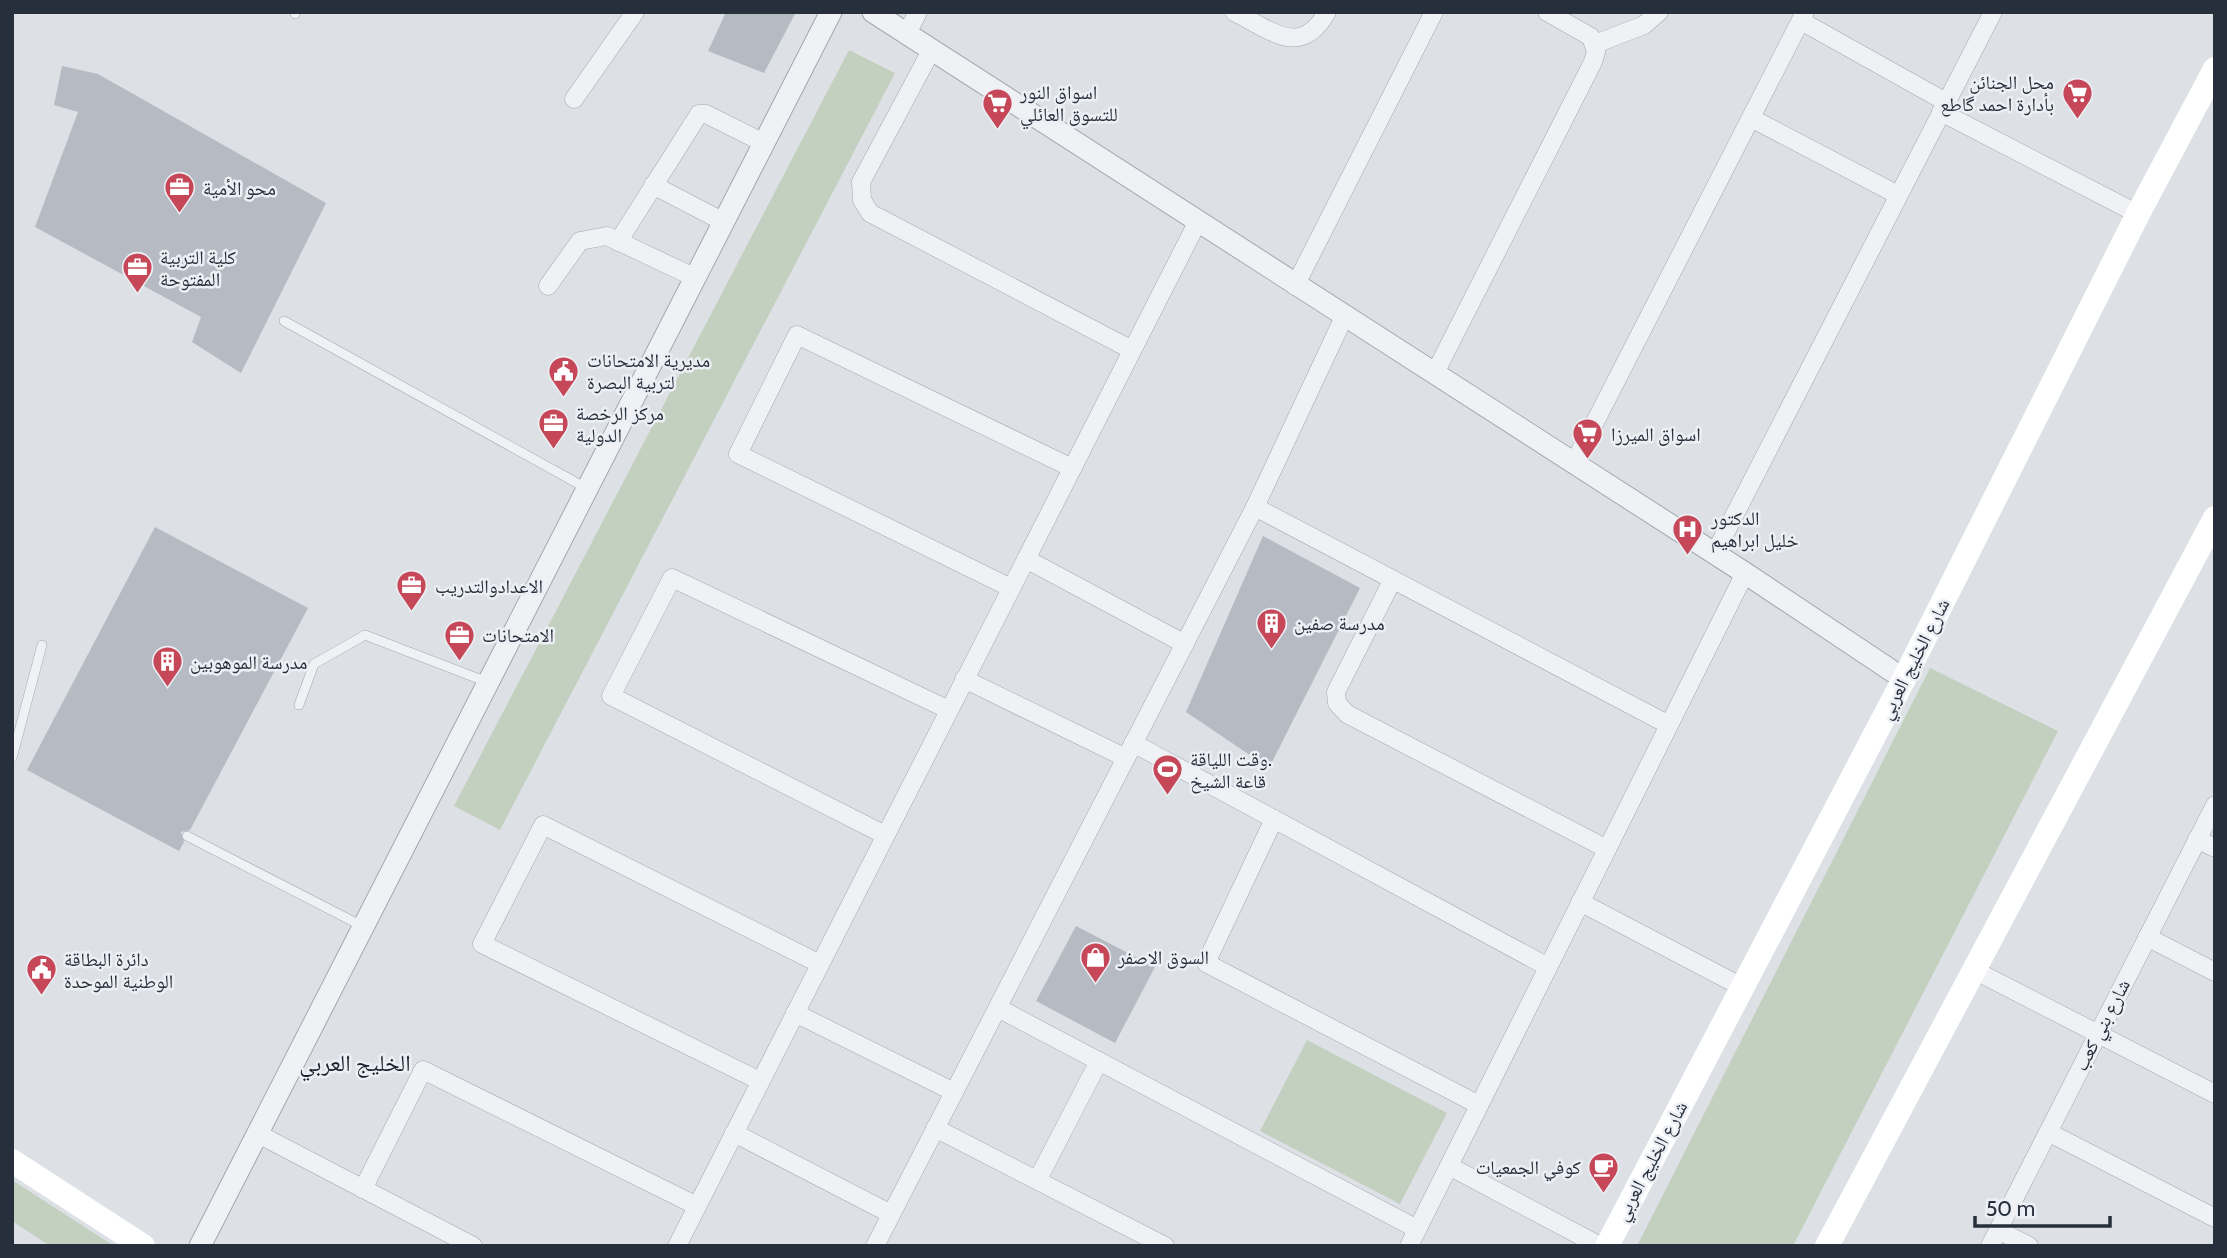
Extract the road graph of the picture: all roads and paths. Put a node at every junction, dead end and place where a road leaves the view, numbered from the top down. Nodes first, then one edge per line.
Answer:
1 (635, 12) edge
2 (831, 12) edge
3 (873, 12) edge
4 (918, 12) edge
5 (1234, 12) edge
6 (1328, 12) edge
7 (1434, 12) edge
8 (1547, 12) edge
9 (1659, 12) edge
10 (1993, 12) edge
11 (1803, 17) edge
12 (906, 35) junction
13 (1595, 44) junction
14 (932, 50) junction
15 (2215, 69) edge
16 (574, 99) dead end
17 (1944, 107) junction
18 (1751, 118) junction
19 (764, 143) junction
20 (653, 185) junction
21 (1898, 195) junction
22 (2138, 214) junction
23 (1198, 220) junction
24 (724, 222) junction
25 (618, 242) junction
26 (696, 278) junction
27 (548, 286) dead end
28 (1295, 286) junction
29 (1345, 315) junction
30 (284, 320) dead end
31 (1132, 350) junction
32 (1434, 373) junction
33 (1574, 463) junction
34 (1072, 468) junction
35 (588, 489) junction
36 (1255, 507) junction
37 (2215, 517) edge
38 (1715, 553) junction
39 (1026, 559) junction
40 (1745, 573) junction
41 (1392, 581) junction
42 (1011, 588) junction
43 (1185, 644) junction
44 (42, 645) dead end
45 (964, 679) junction
46 (1904, 679) junction
47 (489, 682) junction
48 (299, 705) dead end
49 (949, 710) junction
50 (1669, 725) junction
51 (1130, 751) junction
52 (12, 758) edge
53 (2215, 805) edge
54 (1274, 819) junction
55 (886, 835) junction
56 (187, 836) dead end
57 (2197, 839) junction
58 (2215, 848) edge
59 (1607, 849) junction
60 (1580, 902) junction
61 (364, 927) junction
62 (2147, 937) junction
63 (820, 964) junction
64 (1548, 967) junction
65 (1974, 970) junction
66 (2215, 972) edge
67 (1742, 987) junction
68 (998, 1007) junction
69 (795, 1013) junction
70 (2097, 1035) junction
71 (1099, 1061) junction
72 (760, 1081) junction
73 (954, 1092) junction
74 (2215, 1094) edge
75 (1479, 1105) junction
76 (935, 1128) junction
77 (2048, 1132) junction
78 (734, 1133) junction
79 (258, 1134) junction
80 (12, 1161) edge
81 (1449, 1166) junction
82 (1038, 1179) junction
83 (363, 1189) junction
84 (697, 1206) junction
85 (891, 1214) junction
86 (2215, 1218) edge
87 (1417, 1229) junction
88 (1994, 1238) edge
89 (143, 1246) edge
90 (200, 1246) edge
91 (473, 1246) edge
92 (677, 1246) edge
93 (875, 1246) edge
94 (1165, 1246) edge
95 (1409, 1246) edge
96 (1600, 1246) edge
97 (1607, 1246) edge
98 (1827, 1246) edge
99 (2029, 1246) edge

1 - 16 street
2 - 19 street
3 - 12 street
4 - 12 street
5 - 6 street
7 - 28 street
8 - 13 street
9 - 13 street
10 - 17 street
11 - 17 street
11 - 18 street
12 - 14 street
13 - 32 street
14 - 23 street
14 - 31 street
15 - 22 main road, شارع الخليج العربي
17 - 21 street
17 - 22 street
18 - 21 street
18 - 33 street
19 - 20 street
19 - 24 street
20 - 24 street
20 - 25 street
21 - 38 street
22 - 46 main road, شارع الخليج العربي
23 - 28 street
23 - 31 street
24 - 26 street
25 - 26 street
25 - 27 street
26 - 35 street
28 - 29 street
29 - 32 street
29 - 36 street
30 - 35 lane
31 - 34 street
32 - 33 street
33 - 38 street
34 - 39 street
34 - 42 street
35 - 47 street
36 - 41 street
36 - 43 street
37 - 65 main road
38 - 40 street
39 - 42 street
39 - 43 street
40 - 46 street
40 - 50 street
41 - 50 street
41 - 59 street
42 - 45 street
43 - 51 street
44 - 52 lane
45 - 49 street
45 - 51 street
46 - 67 main road, شارع الخليج العربي
47 - 48 lane
47 - 61 street
49 - 55 street
49 - 55 street
50 - 59 street
51 - 54 street
51 - 68 street
53 - 57 street, شارع بني كعب
54 - 64 street
54 - 75 street
55 - 63 street
56 - 61 lane
57 - 58 street
57 - 62 street, شارع بني كعب
59 - 60 street
60 - 64 street
60 - 67 street
61 - 79 street
62 - 66 street
62 - 70 street, شارع بني كعب
63 - 69 street
63 - 72 street
64 - 75 street
65 - 70 street
65 - 98 main road
67 - 97 main road, شارع الخليج العربي
68 - 71 street
68 - 73 street
69 - 72 street
69 - 73 street
70 - 74 street
70 - 77 street, شارع بني كعب
71 - 82 street
71 - 87 street
72 - 78 street
73 - 76 street
75 - 81 street
76 - 82 street
76 - 85 street
77 - 86 street
77 - 88 street, شارع بني كعب
78 - 84 street
78 - 85 street
79 - 83 street
79 - 90 street
80 - 89 main road
81 - 87 street
81 - 96 street
82 - 94 street
83 - 84 street
83 - 91 street
84 - 92 street
85 - 93 street
87 - 95 street
88 - 99 street

